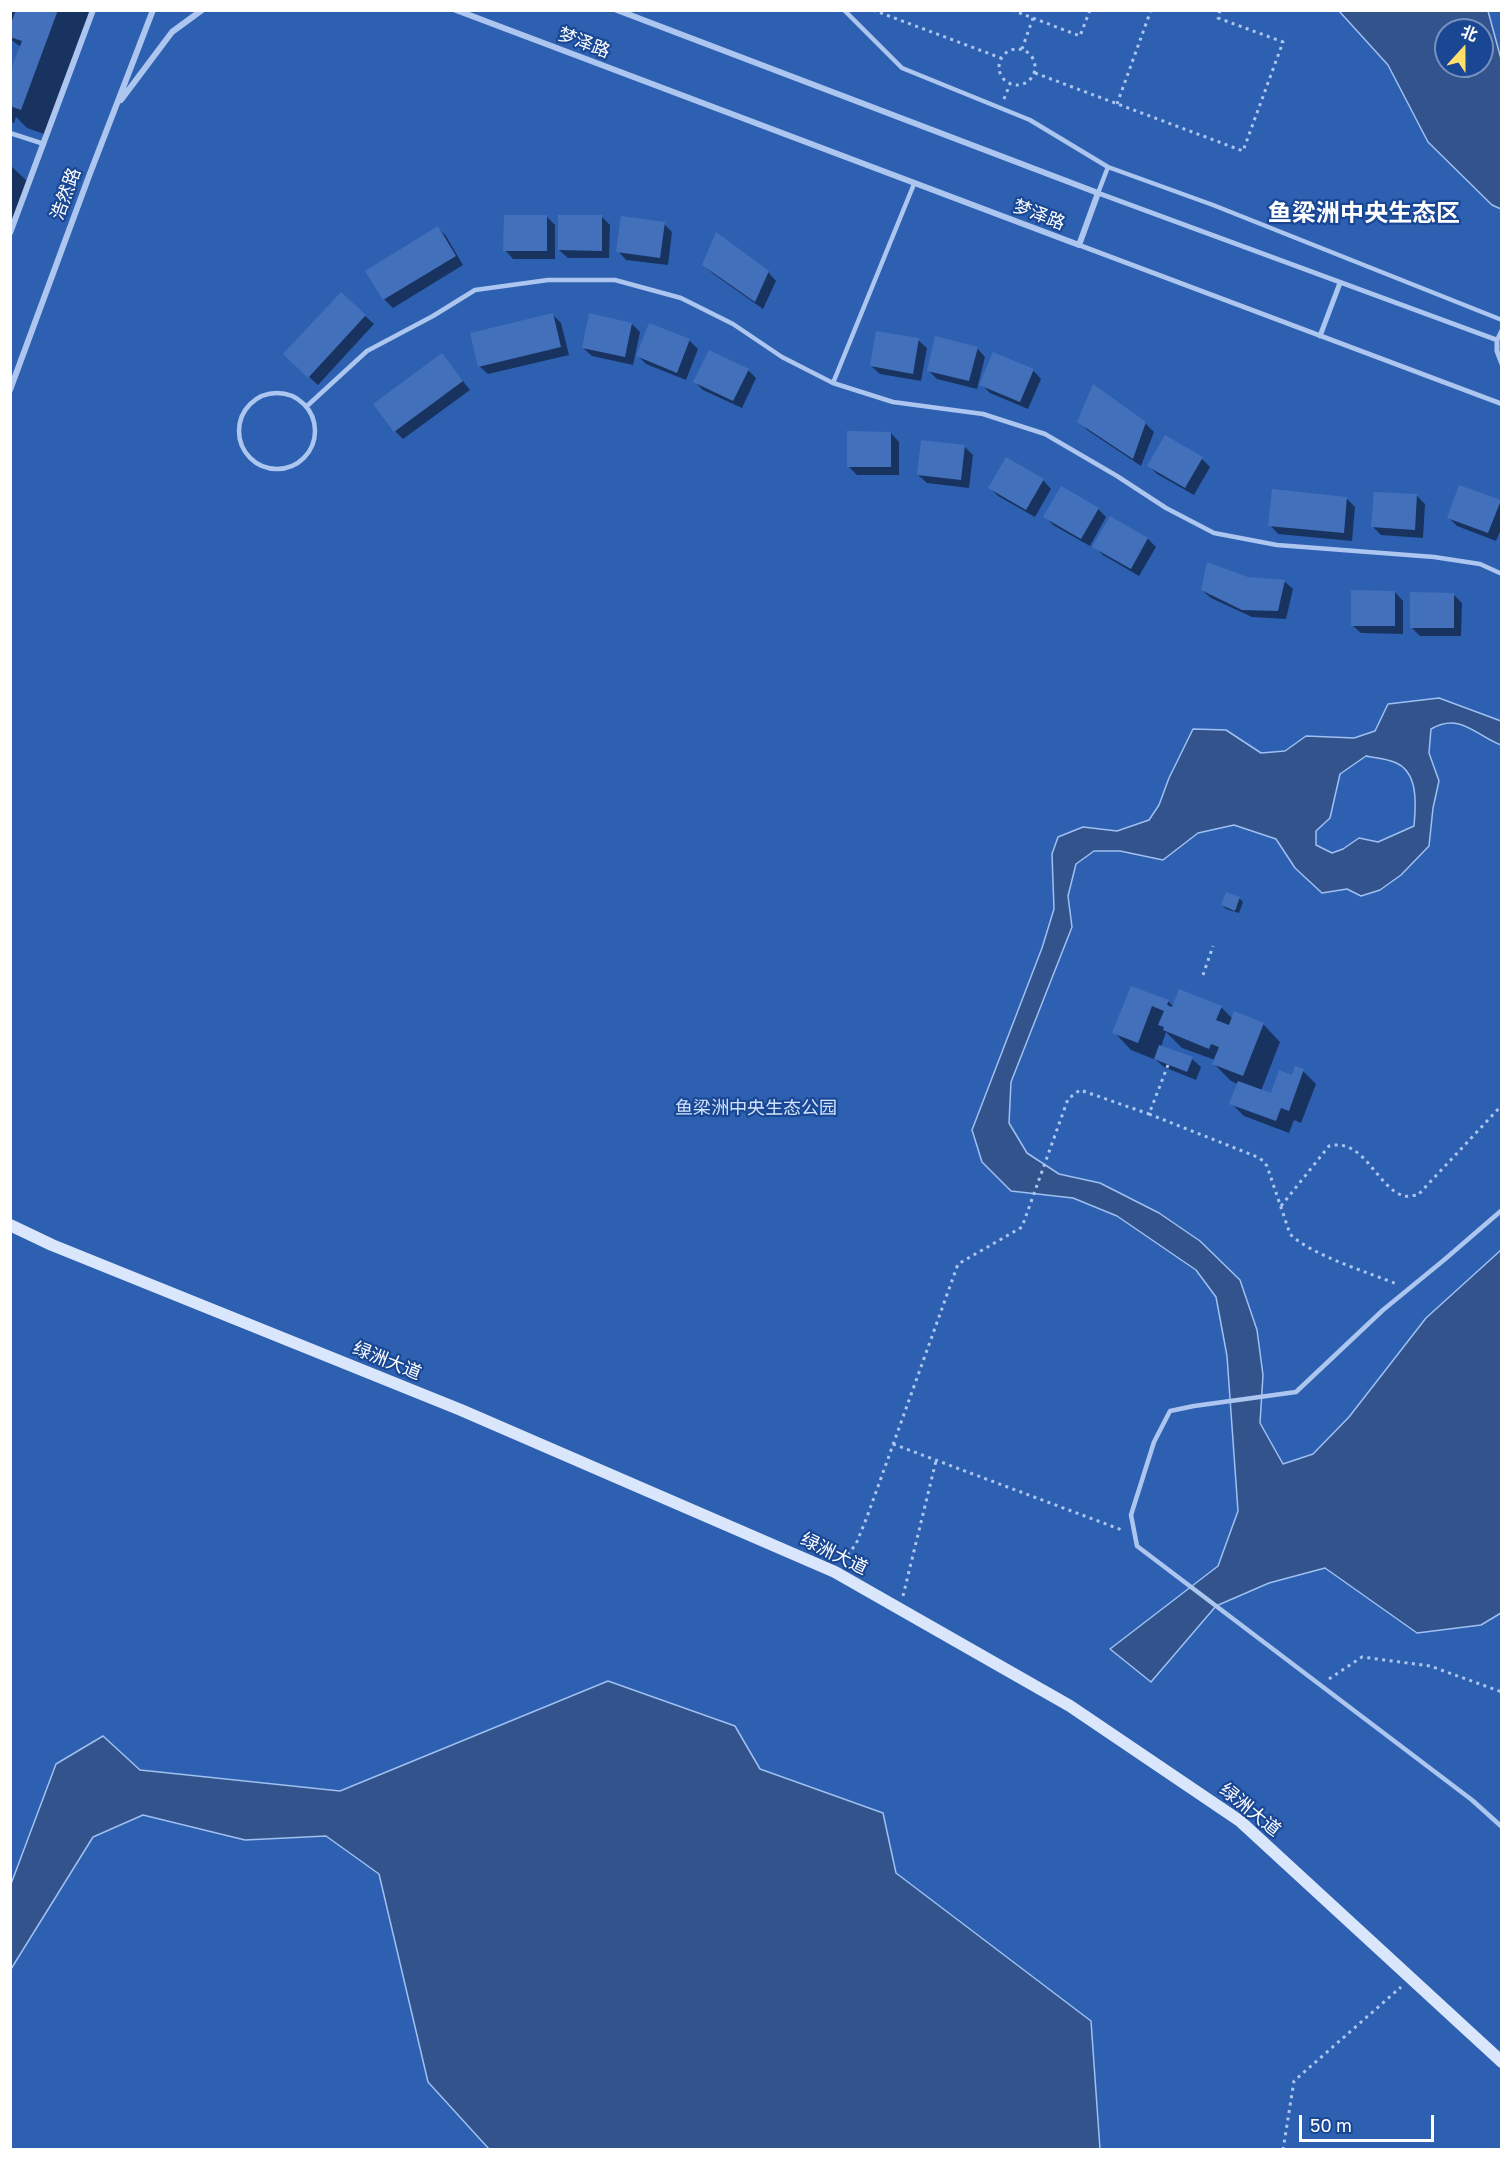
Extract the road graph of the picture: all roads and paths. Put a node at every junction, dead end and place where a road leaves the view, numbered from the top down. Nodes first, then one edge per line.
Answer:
1 (93, 10) edge
2 (153, 10) edge
3 (202, 10) edge
4 (456, 10) edge
5 (617, 10) edge
6 (844, 10) edge
7 (873, 10) edge
8 (1012, 10) edge
9 (1089, 10) edge
10 (1152, 10) edge
11 (1220, 10) edge
12 (1033, 18) junction
13 (1022, 49) junction
14 (1001, 58) junction
15 (1035, 73) junction
16 (1117, 104) junction
17 (116, 108) junction
18 (10, 133) edge
19 (44, 144) junction
20 (1108, 167) junction
21 (914, 184) junction
22 (1098, 193) junction
23 (10, 233) edge
24 (1079, 246) junction
25 (1340, 283) junction
26 (1502, 320) edge
27 (1502, 330) edge
28 (1320, 336) junction
29 (1497, 340) junction
30 (1502, 363) edge
31 (833, 383) junction
32 (10, 390) edge
33 (1502, 404) edge
34 (307, 406) junction
35 (1502, 574) edge
36 (1213, 946) dead end
37 (1203, 975) dead end
38 (1168, 1065) dead end
39 (1502, 1105) edge
40 (1149, 1114) junction
41 (1281, 1206) junction
42 (1502, 1210) edge
43 (10, 1226) edge
44 (10, 1232) edge
45 (52, 1245) junction
46 (1408, 1289) junction
47 (893, 1444) junction
48 (936, 1461) junction
49 (1134, 1535) junction
50 (835, 1572) junction
51 (900, 1609) junction
52 (1320, 1685) junction
53 (1502, 1692) edge
54 (1502, 1827) edge
55 (1411, 1978) junction
56 (1502, 2061) edge
57 (1283, 2150) edge

1 - 19 street
2 - 17 street, 浩然路
3 - 17 street
4 - 21 street, 梦泽路
5 - 22 street
6 - 20 lane
7 - 14 path
8 - 12 path
9 - 12 path
10 - 16 path
11 - 16 path
12 - 13 path
13 - 14 path
13 - 15 path
14 - 15 path
15 - 16 path
17 - 32 street, 浩然路
18 - 19 lane
19 - 23 street
20 - 22 lane
20 - 26 lane
21 - 24 street, 梦泽路
21 - 31 lane
22 - 24 street, 梦泽路
22 - 25 street
24 - 28 street
25 - 28 street
25 - 29 street
27 - 29 lane
28 - 33 street
29 - 30 street
31 - 34 lane
31 - 35 lane
34 - 34 lane
36 - 37 path
38 - 40 path
39 - 41 path
40 - 41 path
40 - 47 path
41 - 46 path
42 - 46 lane
43 - 45 main road, 绿洲大道
44 - 45 main road, 绿洲大道
45 - 50 main road, 绿洲大道
46 - 49 lane
47 - 48 path
47 - 50 path
48 - 49 path
48 - 51 path
49 - 52 lane
50 - 51 main road, 绿洲大道
51 - 55 main road, 绿洲大道
52 - 53 path
52 - 54 lane
55 - 56 main road, 绿洲大道
55 - 57 path

